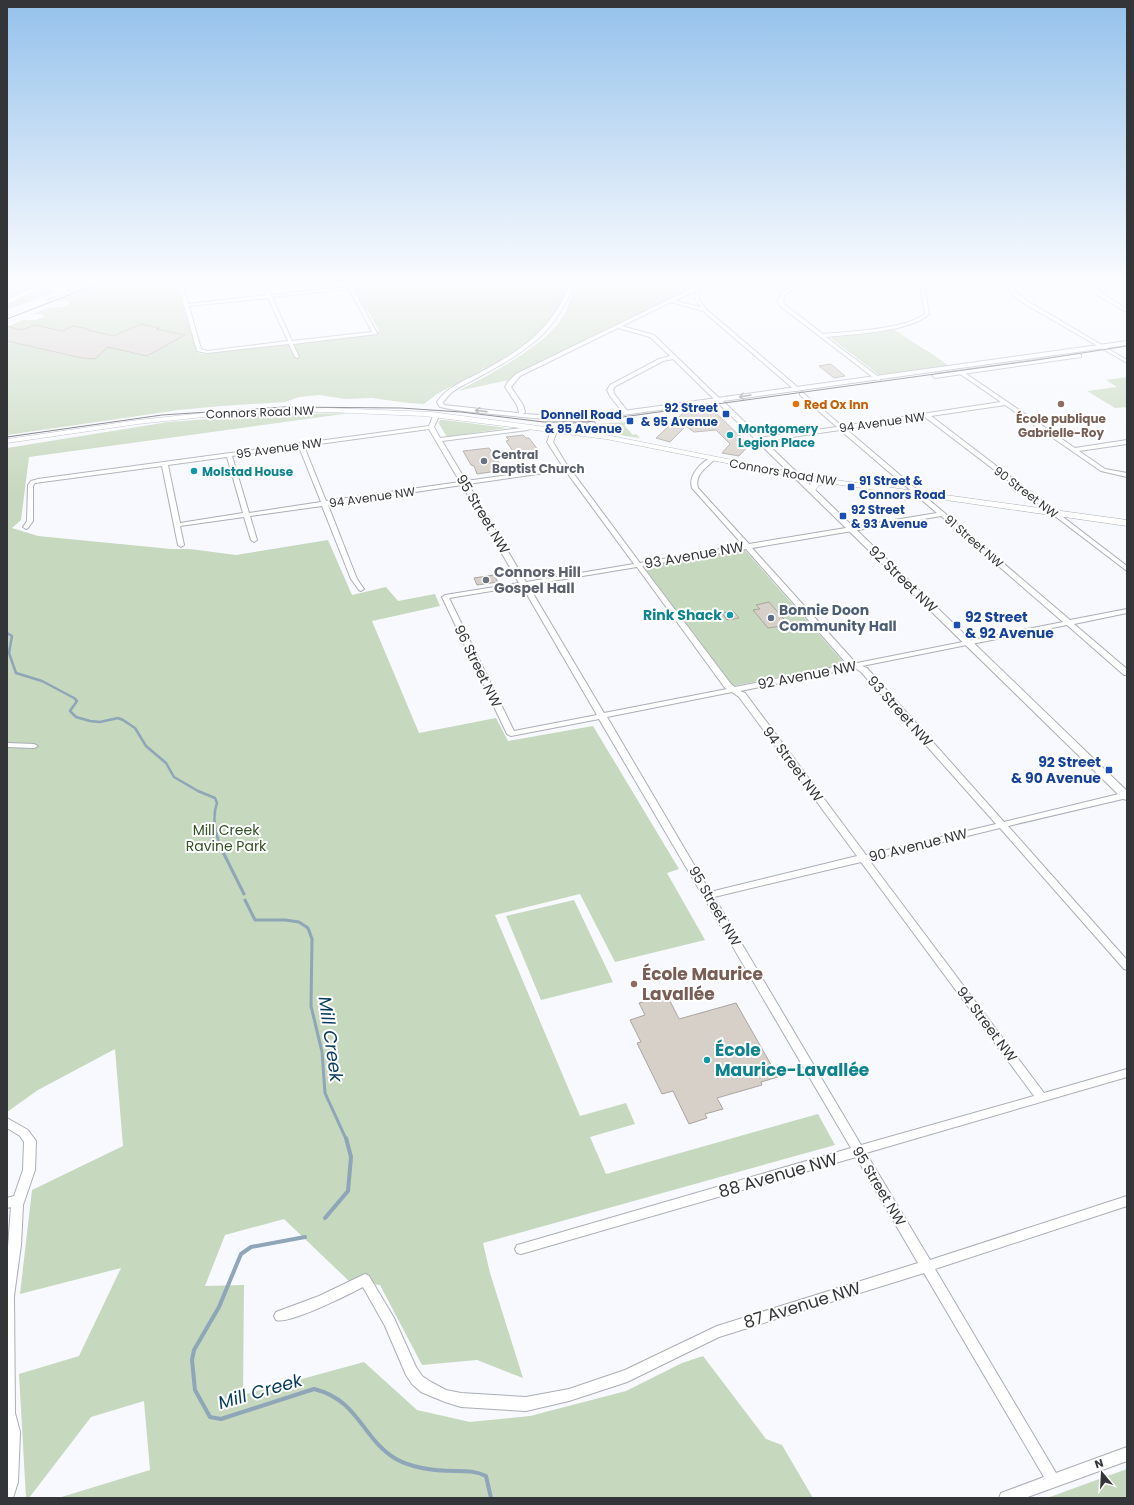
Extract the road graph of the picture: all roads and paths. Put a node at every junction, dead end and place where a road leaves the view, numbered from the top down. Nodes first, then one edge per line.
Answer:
1 (296, 354) edge
2 (514, 354) edge
3 (562, 354) edge
4 (670, 354) edge
5 (756, 354) edge
6 (846, 354) edge
7 (1051, 354) edge
8 (1087, 354) edge
9 (1114, 354) edge
10 (297, 357) dead end
11 (674, 358) junction
12 (1127, 362) edge
13 (962, 373) junction
14 (878, 379) junction
15 (800, 392) junction
16 (718, 400) junction
17 (1006, 403) junction
18 (724, 406) junction
19 (521, 412) junction
20 (626, 413) junction
21 (425, 414) junction
22 (926, 415) junction
23 (436, 416) junction
24 (605, 416) junction
25 (592, 423) junction
26 (431, 427) junction
27 (95, 428) junction
28 (528, 428) junction
29 (842, 428) junction
30 (556, 429) junction
31 (596, 434) junction
32 (606, 437) junction
33 (439, 440) junction
34 (759, 440) junction
35 (7, 441) edge
36 (1127, 442) edge
37 (7, 445) edge
38 (301, 445) junction
39 (1094, 447) junction
40 (1074, 450) junction
41 (229, 455) junction
42 (712, 459) junction
43 (781, 462) junction
44 (1092, 462) junction
45 (165, 464) junction
46 (567, 468) junction
47 (765, 469) junction
48 (794, 475) junction
49 (1127, 475) edge
50 (828, 481) junction
51 (464, 484) junction
52 (811, 490) junction
53 (918, 493) junction
54 (324, 504) junction
55 (1041, 504) junction
56 (1025, 508) junction
57 (1052, 512) junction
58 (942, 514) junction
59 (247, 515) junction
60 (1127, 523) edge
61 (177, 525) junction
62 (26, 527) dead end
63 (851, 529) junction
64 (254, 540) dead end
65 (181, 545) dead end
66 (747, 546) junction
67 (638, 565) junction
68 (1127, 569) edge
69 (525, 584) junction
70 (362, 588) dead end
71 (445, 597) joint
72 (1127, 611) edge
73 (1069, 622) junction
74 (968, 643) junction
75 (856, 666) junction
76 (1127, 673) edge
77 (734, 690) junction
78 (602, 716) junction
79 (511, 734) joint
80 (7, 745) edge
81 (34, 746) dead end
82 (1126, 796) edge
83 (1002, 824) junction
84 (863, 858) junction
85 (709, 895) junction
86 (1127, 966) edge
87 (1127, 1073) edge
88 (1042, 1098) junction
89 (7, 1123) edge
90 (859, 1151) junction
91 (12, 1201) edge
92 (1127, 1201) edge
93 (521, 1249) dead end
94 (927, 1266) junction
95 (280, 1316) dead end
96 (1127, 1454) edge
97 (1053, 1480) junction
98 (7, 1496) edge
99 (1006, 1498) edge

1 - 10 street
19 -> 2 street
3 - 19 street
4 - 11 street, 92 Street NW
5 - 15 street, 91 Street NW
6 - 14 street
7 - 14 street
8 - 13 street
9 - 12 street
11 - 16 street, 92 Street NW
11 - 20 street
13 - 15 street
13 - 17 street
14 - 15 street
15 -> 16 street
15 - 18 street
15 - 29 street, 91 Street NW
16 - 18 street, 92 Street NW
16 - 20 street
17 - 22 street, 94 Avenue NW
17 - 40 street
18 - 25 street
18 - 34 street, 92 Street NW
19 - 24 street
20 - 24 street
21 - 23 main road, Connors Road NW
21 - 27 main road, Connors Road NW
21 - 30 main road, Connors Road NW
22 - 29 street, 94 Avenue NW
22 - 55 street, 90 Street NW
23 - 26 street
23 - 28 main road, Connors Road NW
24 - 30 street
25 - 30 street
25 - 31 street
26 - 33 street, 95 Street NW
26 - 38 street, 95 Avenue NW
27 - 35 main road, Connors Road NW
27 - 37 main road, Connors Road NW
28 - 30 main road, Connors Road NW
28 - 33 street
29 - 34 street, 94 Avenue NW
29 - 53 street, 91 Street NW
30 - 31 main road, Connors Road NW
30 - 32 main road, Connors Road NW
30 - 46 street, 94 Street NW
31 - 32 main road, Connors Road NW
32 - 42 main road, Connors Road NW
33 - 51 street, 95 Street NW
34 - 43 street, 92 Street NW
36 - 39 street
38 - 41 street, 95 Avenue NW
38 - 54 street
39 - 40 street
39 - 44 street
40 - 44 street
41 - 45 street, 95 Avenue NW
41 - 59 street
42 - 47 main road, Connors Road NW
42 - 66 street, 93 Street NW
43 - 47 main road
43 - 48 street, 92 Street NW
44 - 49 street
45 - 61 street
45 - 62 street, 95 Avenue NW
46 - 51 street, 94 Avenue NW
46 - 67 street, 94 Street NW
47 - 48 main road, Connors Road NW
48 - 50 main road, Connors Road NW
48 - 52 street, 92 Street NW
50 - 52 main road
50 - 53 main road, Connors Road NW
51 - 54 street, 94 Avenue NW
51 - 69 street, 95 Street NW
52 - 63 street, 92 Street NW
53 - 56 main road, Connors Road NW
53 - 58 street, 91 Street NW
54 - 59 street, 94 Avenue NW
54 - 70 street
55 - 56 main road
55 - 57 street, 90 Street NW
56 - 57 main road, Connors Road NW
57 - 60 main road, Connors Road NW
57 - 68 street, 90 Street NW
58 - 63 street, 93 Avenue NW
58 - 73 street, 91 Street NW
59 - 61 street, 94 Avenue NW
59 - 64 street
61 - 65 street
63 - 66 street, 93 Avenue NW
63 - 74 street, 92 Street NW
66 - 67 street, 93 Avenue NW
66 - 75 street, 93 Street NW
67 - 69 street, 93 Avenue NW
67 - 77 street, 94 Street NW
69 - 71 street, 93 Avenue NW
69 - 78 street, 95 Street NW
71 - 79 street, 96 Street NW
72 - 73 street, 92 Avenue NW
73 - 74 street, 92 Avenue NW
73 - 76 street, 91 Street NW
74 - 75 street, 92 Avenue NW
74 - 82 street, 92 Street NW
75 - 77 street, 92 Avenue NW
75 - 83 street, 93 Street NW
77 - 78 street, 92 Avenue NW
77 - 84 street, 94 Street NW
78 - 79 street, 92 Avenue NW
78 - 85 street, 95 Street NW
80 - 81 street
82 - 83 street, 90 Avenue NW
83 - 84 street, 90 Avenue NW
83 - 86 street, 93 Street NW
84 - 85 street, 90 Avenue NW
84 - 88 street, 94 Street NW
85 - 90 street, 95 Street NW
87 - 88 street, 88 Avenue NW
88 - 90 street, 88 Avenue NW
89 - 91 street
90 - 93 street, 88 Avenue NW
90 - 94 street, 95 Street NW
91 - 98 street
92 - 94 street, 87 Avenue NW
94 - 95 street, 87 Avenue NW
94 - 97 street, 95 Street NW
96 - 97 street
97 - 99 street

